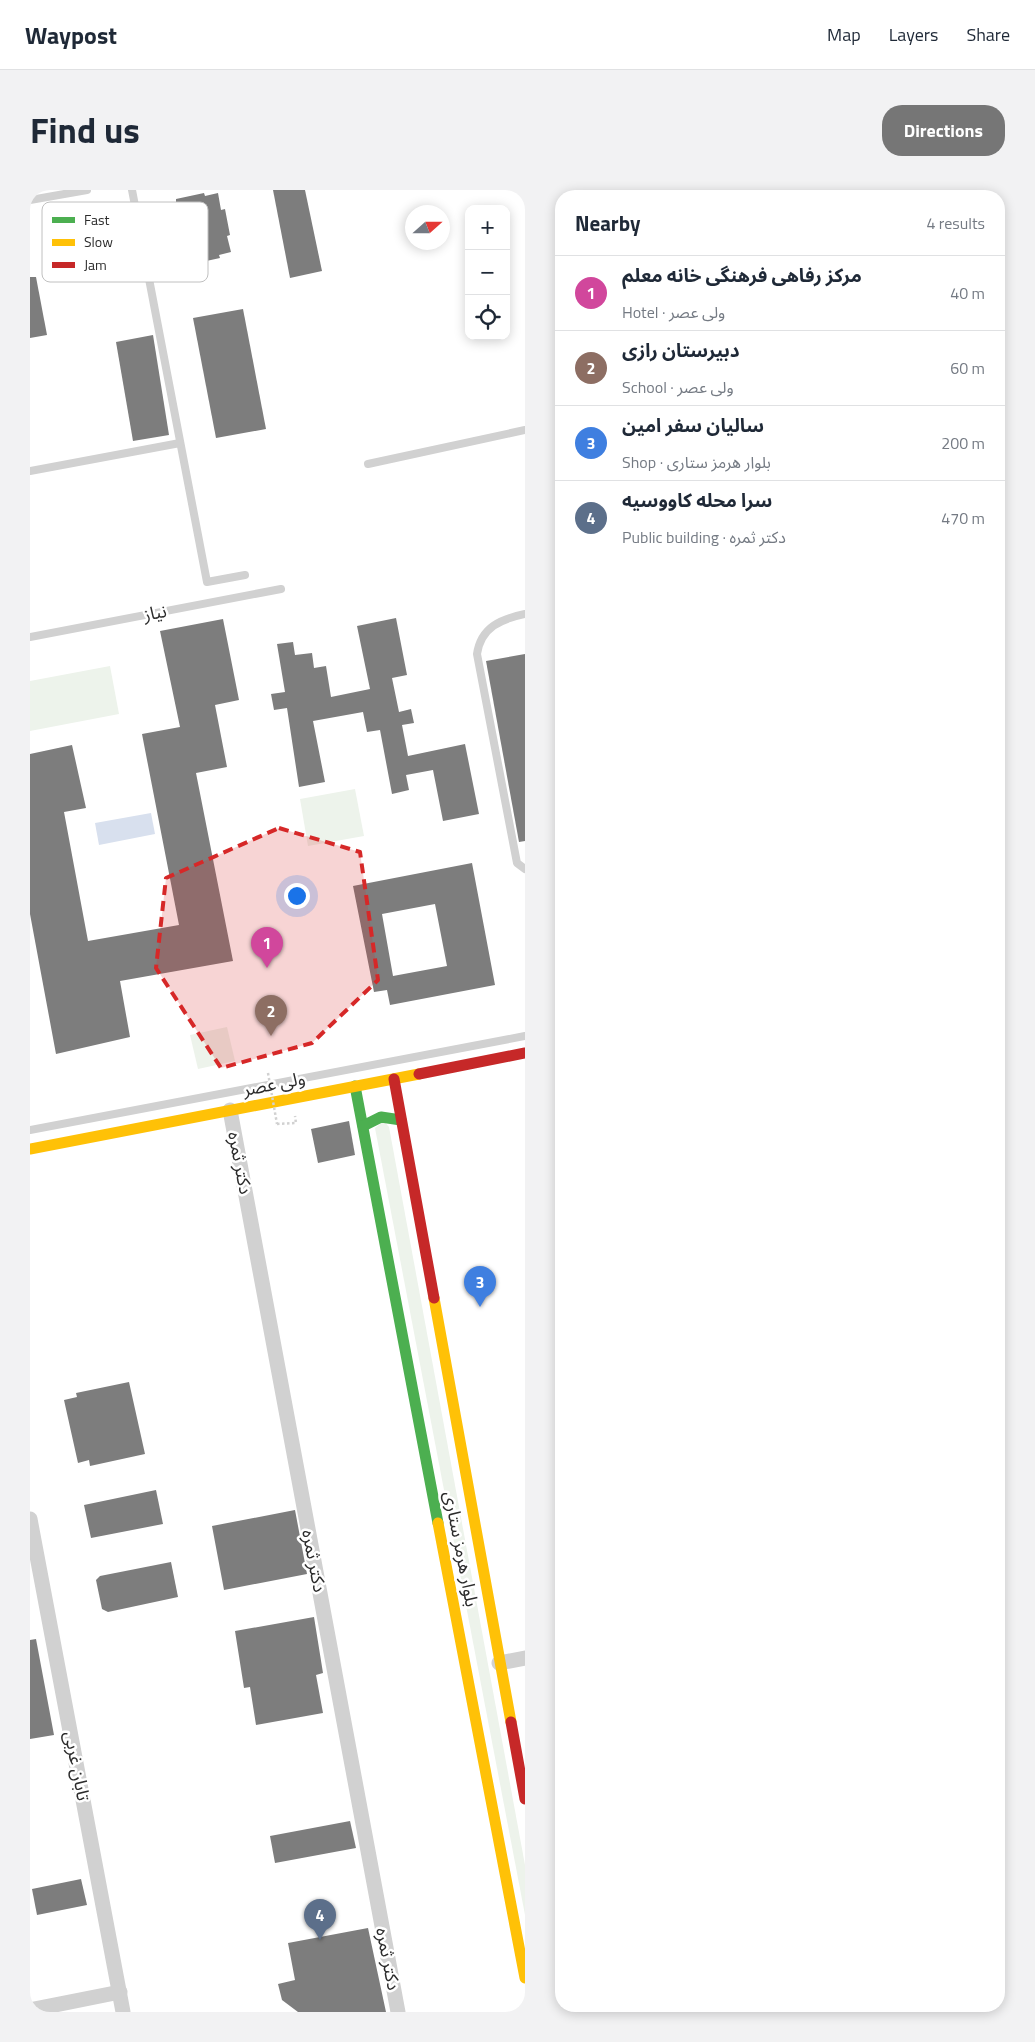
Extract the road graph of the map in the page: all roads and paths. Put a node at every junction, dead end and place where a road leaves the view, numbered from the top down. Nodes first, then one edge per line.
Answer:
1 (87, 190) edge
2 (30, 200) edge
3 (149, 282) edge
4 (525, 430) edge
5 (180, 443) junction
6 (368, 464) dead end
7 (30, 471) edge
8 (245, 575) dead end
9 (280, 590) dead end
10 (525, 614) edge
11 (30, 637) edge
12 (525, 869) edge
13 (525, 1036) edge
14 (525, 1053) edge
15 (268, 1073) dead end
16 (394, 1079) junction
17 (355, 1086) junction
18 (230, 1110) junction
19 (401, 1120) junction
20 (296, 1123) dead end
21 (363, 1126) junction
22 (30, 1130) edge
23 (30, 1149) edge
24 (30, 1519) edge
25 (525, 1658) edge
26 (499, 1663) junction
27 (525, 1799) edge
28 (525, 1978) edge
29 (120, 1992) junction
30 (30, 2010) edge
31 (124, 2012) edge
32 (398, 2012) edge

1 - 2 lane
3 - 5 lane
4 - 6 lane
5 - 7 lane
5 - 8 lane
9 - 11 lane, نیاز
10 - 12 lane
13 - 22 lane
14 - 16 street, ولی عصر
15 - 20 path, bridge
16 - 17 street, ولی عصر
16 - 19 street, بلوار هرمز ستاری
17 - 18 street, ولی عصر
17 - 21 street, بلوار هرمز ستاری
18 - 23 street, ولی عصر
18 - 32 street, دکتر ثمره
19 - 21 street
19 - 26 street, بلوار هرمز ستاری
21 - 28 street, بلوار هرمز ستاری
24 - 29 street, تابان غربی
25 - 26 street
26 - 27 street, بلوار هرمز ستاری
29 - 30 street
29 - 31 street, تابان غربی

